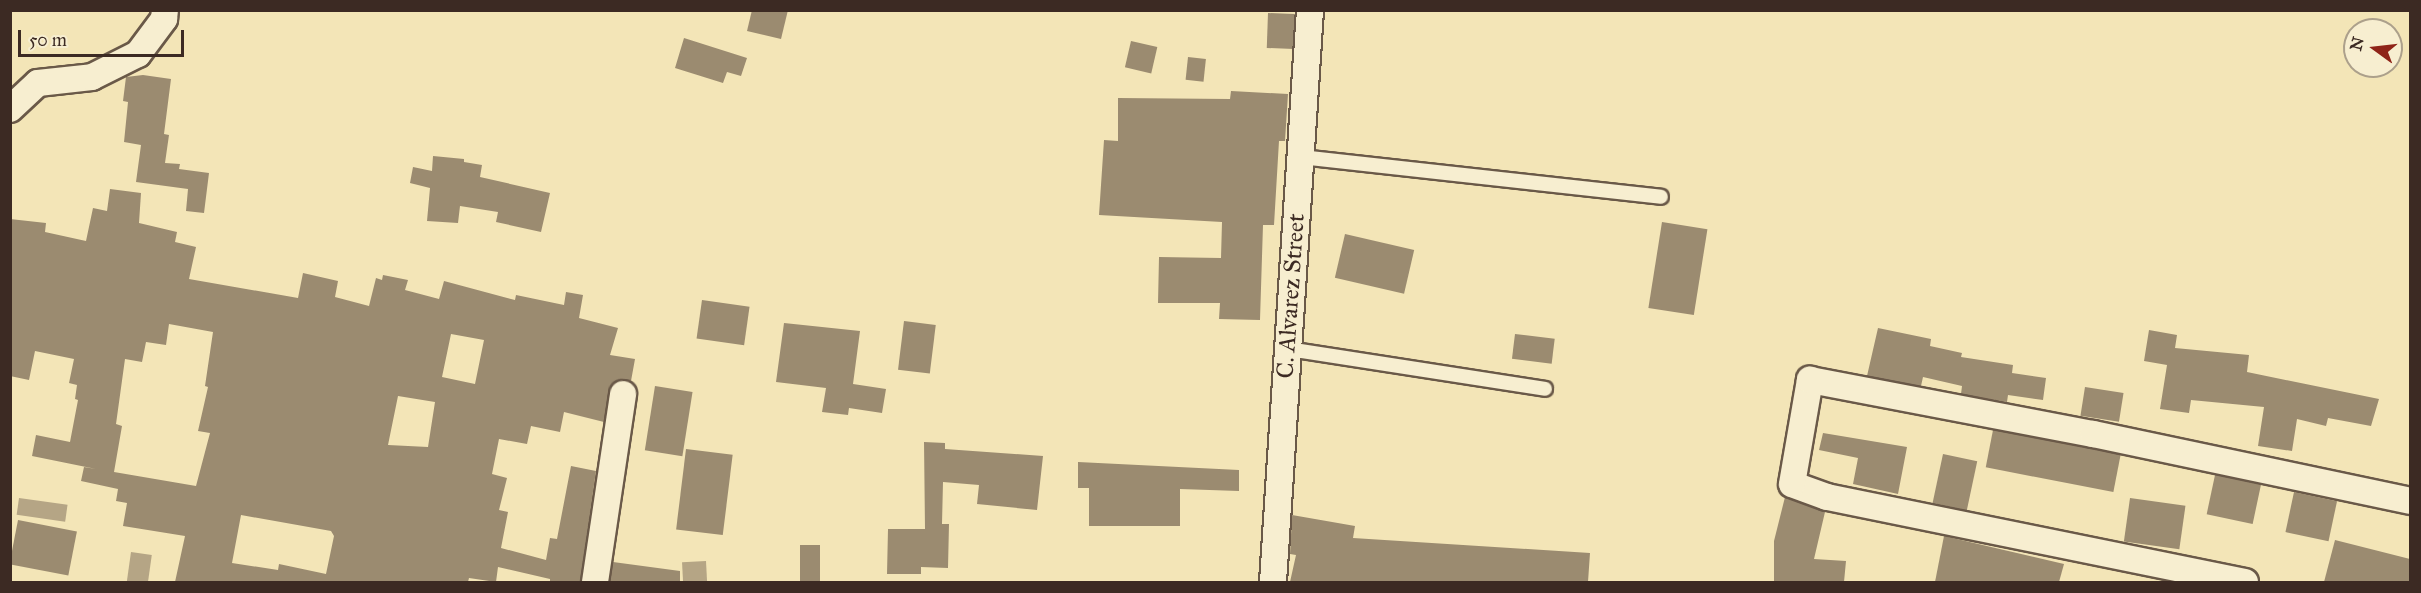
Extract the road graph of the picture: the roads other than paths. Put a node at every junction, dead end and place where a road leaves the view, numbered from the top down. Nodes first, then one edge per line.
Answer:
1 (165, 10) edge
2 (1310, 10) edge
3 (10, 109) edge
4 (1301, 158) junction
5 (1661, 197) dead end
6 (1288, 349) junction
7 (1545, 389) dead end
8 (622, 394) dead end
9 (2410, 501) edge
10 (595, 582) edge
11 (1273, 582) edge
12 (2245, 582) edge

1 - 3 street
2 - 4 street, C. Alvarez Street
4 - 5 lane
4 - 6 street, C. Alvarez Street
6 - 7 lane
6 - 11 street, C. Alvarez Street
8 - 10 street
9 - 12 street

